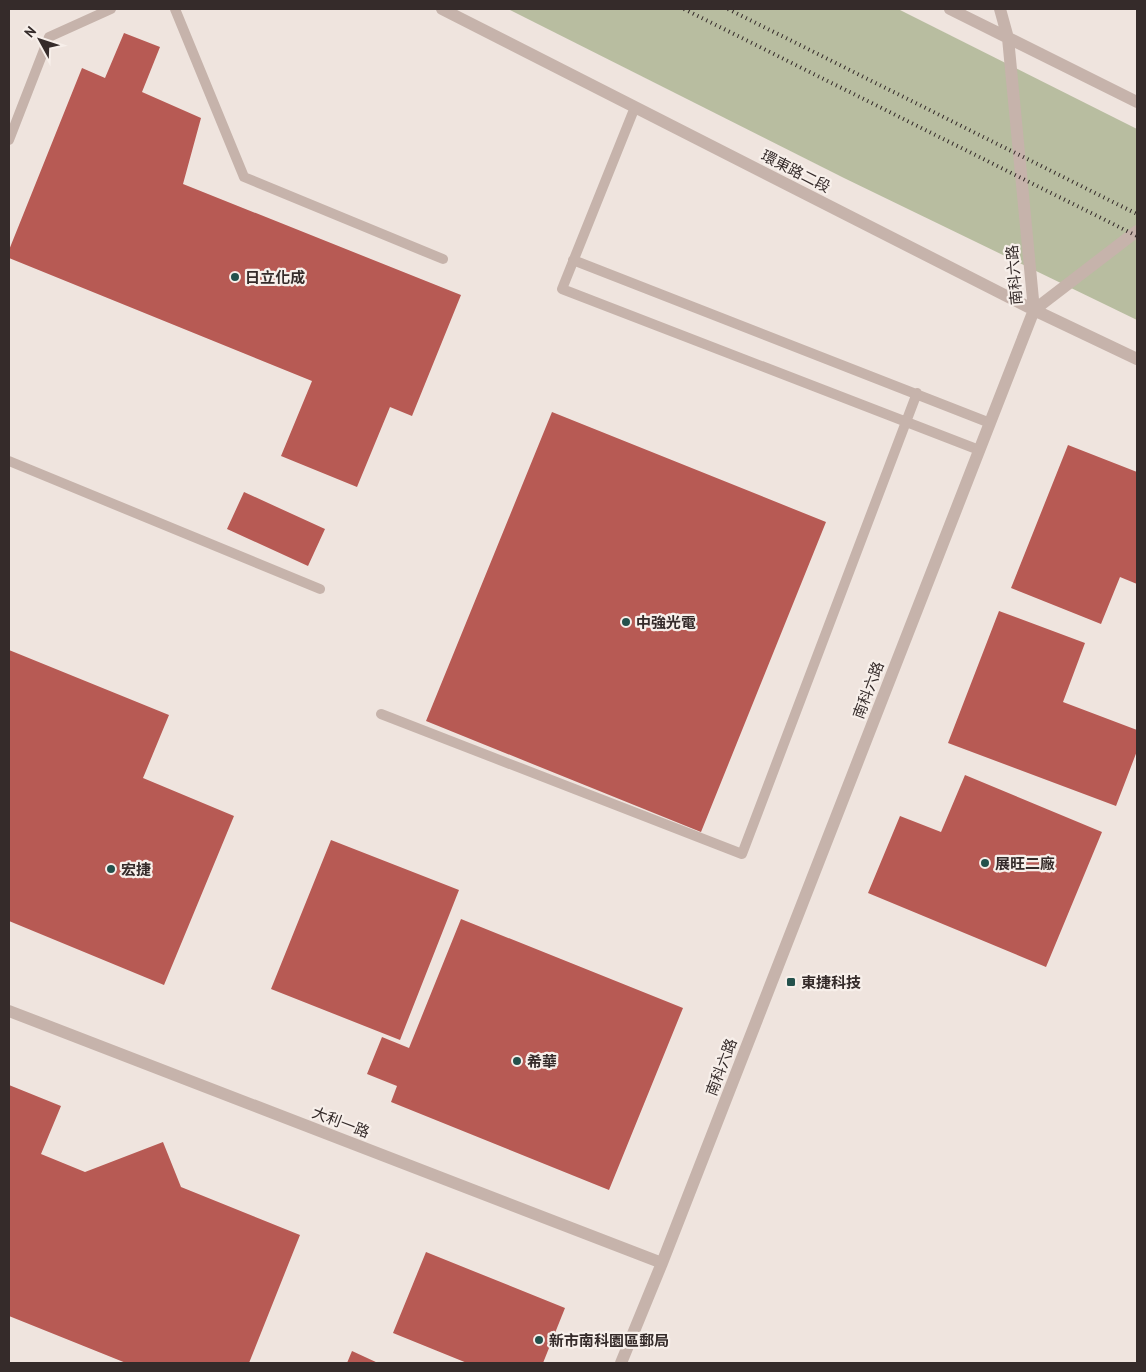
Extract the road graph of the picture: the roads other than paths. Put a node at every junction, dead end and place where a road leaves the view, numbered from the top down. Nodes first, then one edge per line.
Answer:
1 (111, 9) edge
2 (175, 9) edge
3 (442, 9) edge
4 (950, 9) edge
5 (1000, 9) edge
6 (1008, 38) junction
7 (1137, 102) edge
8 (635, 107) junction
9 (9, 140) edge
10 (1137, 231) edge
11 (443, 259) dead end
12 (573, 260) junction
13 (1034, 310) junction
14 (1137, 359) edge
15 (917, 393) junction
16 (906, 422) junction
17 (990, 423) junction
18 (979, 450) junction
19 (9, 461) edge
20 (320, 590) dead end
21 (381, 714) dead end
22 (9, 1011) edge
23 (662, 1263) junction
24 (621, 1363) edge

1 - 9 lane
2 - 11 lane
3 - 8 street, 環東路二段
4 - 6 street
5 - 6 street, 南科六路
6 - 7 street
6 - 13 street, 南科六路
8 - 12 lane
8 - 13 street, 環東路二段
10 - 13 street
12 - 15 lane
12 - 16 lane
13 - 14 street, 環東路二段
13 - 17 street, 南科六路
15 - 16 lane
15 - 17 lane
16 - 18 lane
16 - 21 lane
17 - 18 street, 南科六路
18 - 23 street, 南科六路
19 - 20 lane
22 - 23 street, 大利一路
23 - 24 street, 南科六路

